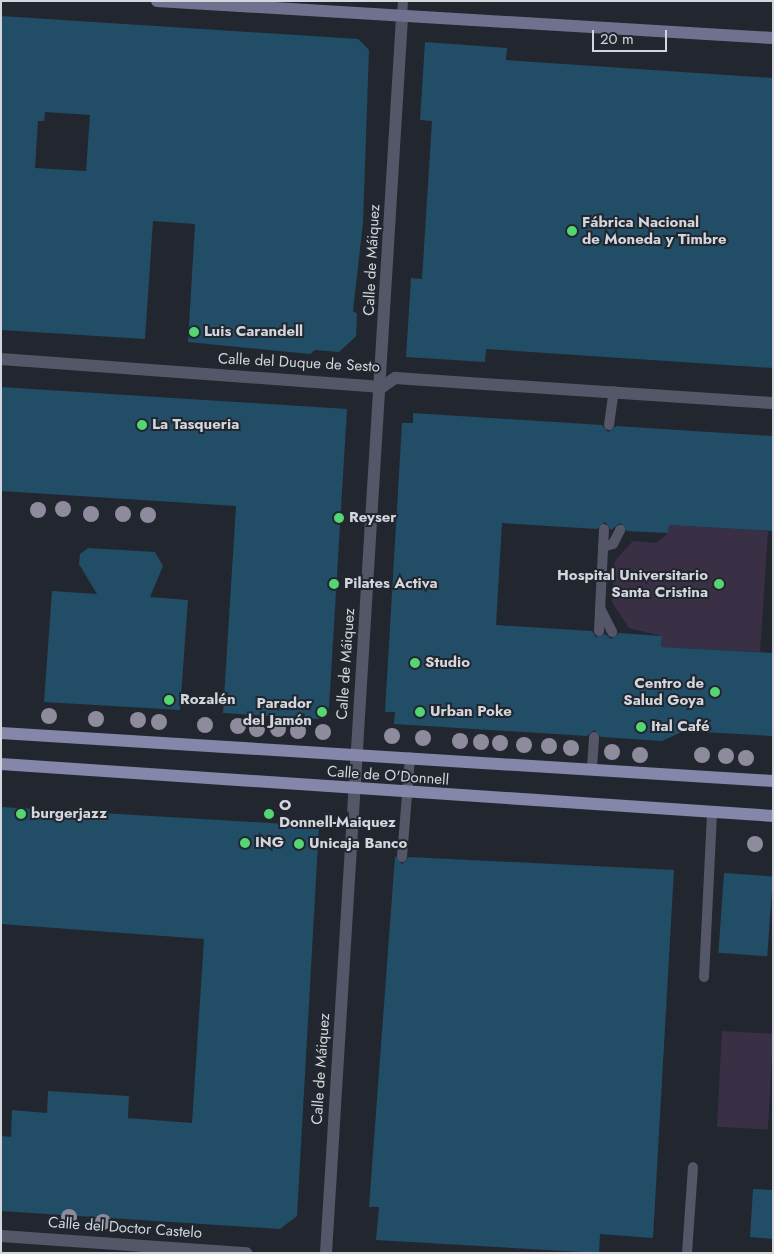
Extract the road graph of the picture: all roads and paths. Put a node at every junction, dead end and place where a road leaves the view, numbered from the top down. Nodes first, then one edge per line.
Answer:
1 (156, 1) edge
2 (403, 1) edge
3 (402, 18) junction
4 (773, 38) edge
5 (1, 359) edge
6 (382, 387) junction
7 (614, 391) junction
8 (773, 402) edge
9 (609, 426) dead end
10 (604, 529) dead end
11 (620, 530) dead end
12 (603, 548) junction
13 (600, 607) junction
14 (599, 631) dead end
15 (612, 632) dead end
16 (1, 733) edge
17 (594, 737) dead end
18 (357, 753) junction
19 (410, 757) junction
20 (1, 764) edge
21 (592, 767) junction
22 (773, 781) edge
23 (355, 790) junction
24 (407, 793) junction
25 (712, 811) junction
26 (773, 816) edge
27 (402, 857) dead end
28 (704, 977) dead end
29 (693, 1167) dead end
30 (1, 1236) edge
31 (246, 1253) edge
32 (326, 1253) edge
33 (686, 1253) edge

1 - 3 street
2 - 3 lane
3 - 4 street
3 - 6 street, Calle de Máiquez
5 - 6 street, Calle del Duque de Sesto
6 - 7 street, Calle del Duque de Sesto
6 - 18 street, Calle de Máiquez
7 - 8 street, Calle del Duque de Sesto
7 - 9 lane
10 - 12 lane
11 - 12 lane
12 - 13 lane
13 - 14 lane
13 - 15 lane
16 - 18 main road, Calle de O'Donnell
17 - 21 lane
18 - 19 main road, Calle de O'Donnell
18 - 23 street, Calle de Máiquez
19 - 21 main road, Calle de O'Donnell
19 - 24 lane
20 - 23 main road, Calle de O'Donnell
21 - 22 main road, Calle de O'Donnell
23 - 24 main road, Calle de O'Donnell
23 - 32 street, Calle de Máiquez
24 - 25 main road, Calle de O'Donnell
24 - 27 lane
25 - 26 main road, Calle de O'Donnell
25 - 28 lane
29 - 33 lane
30 - 31 street, Calle del Doctor Castelo

